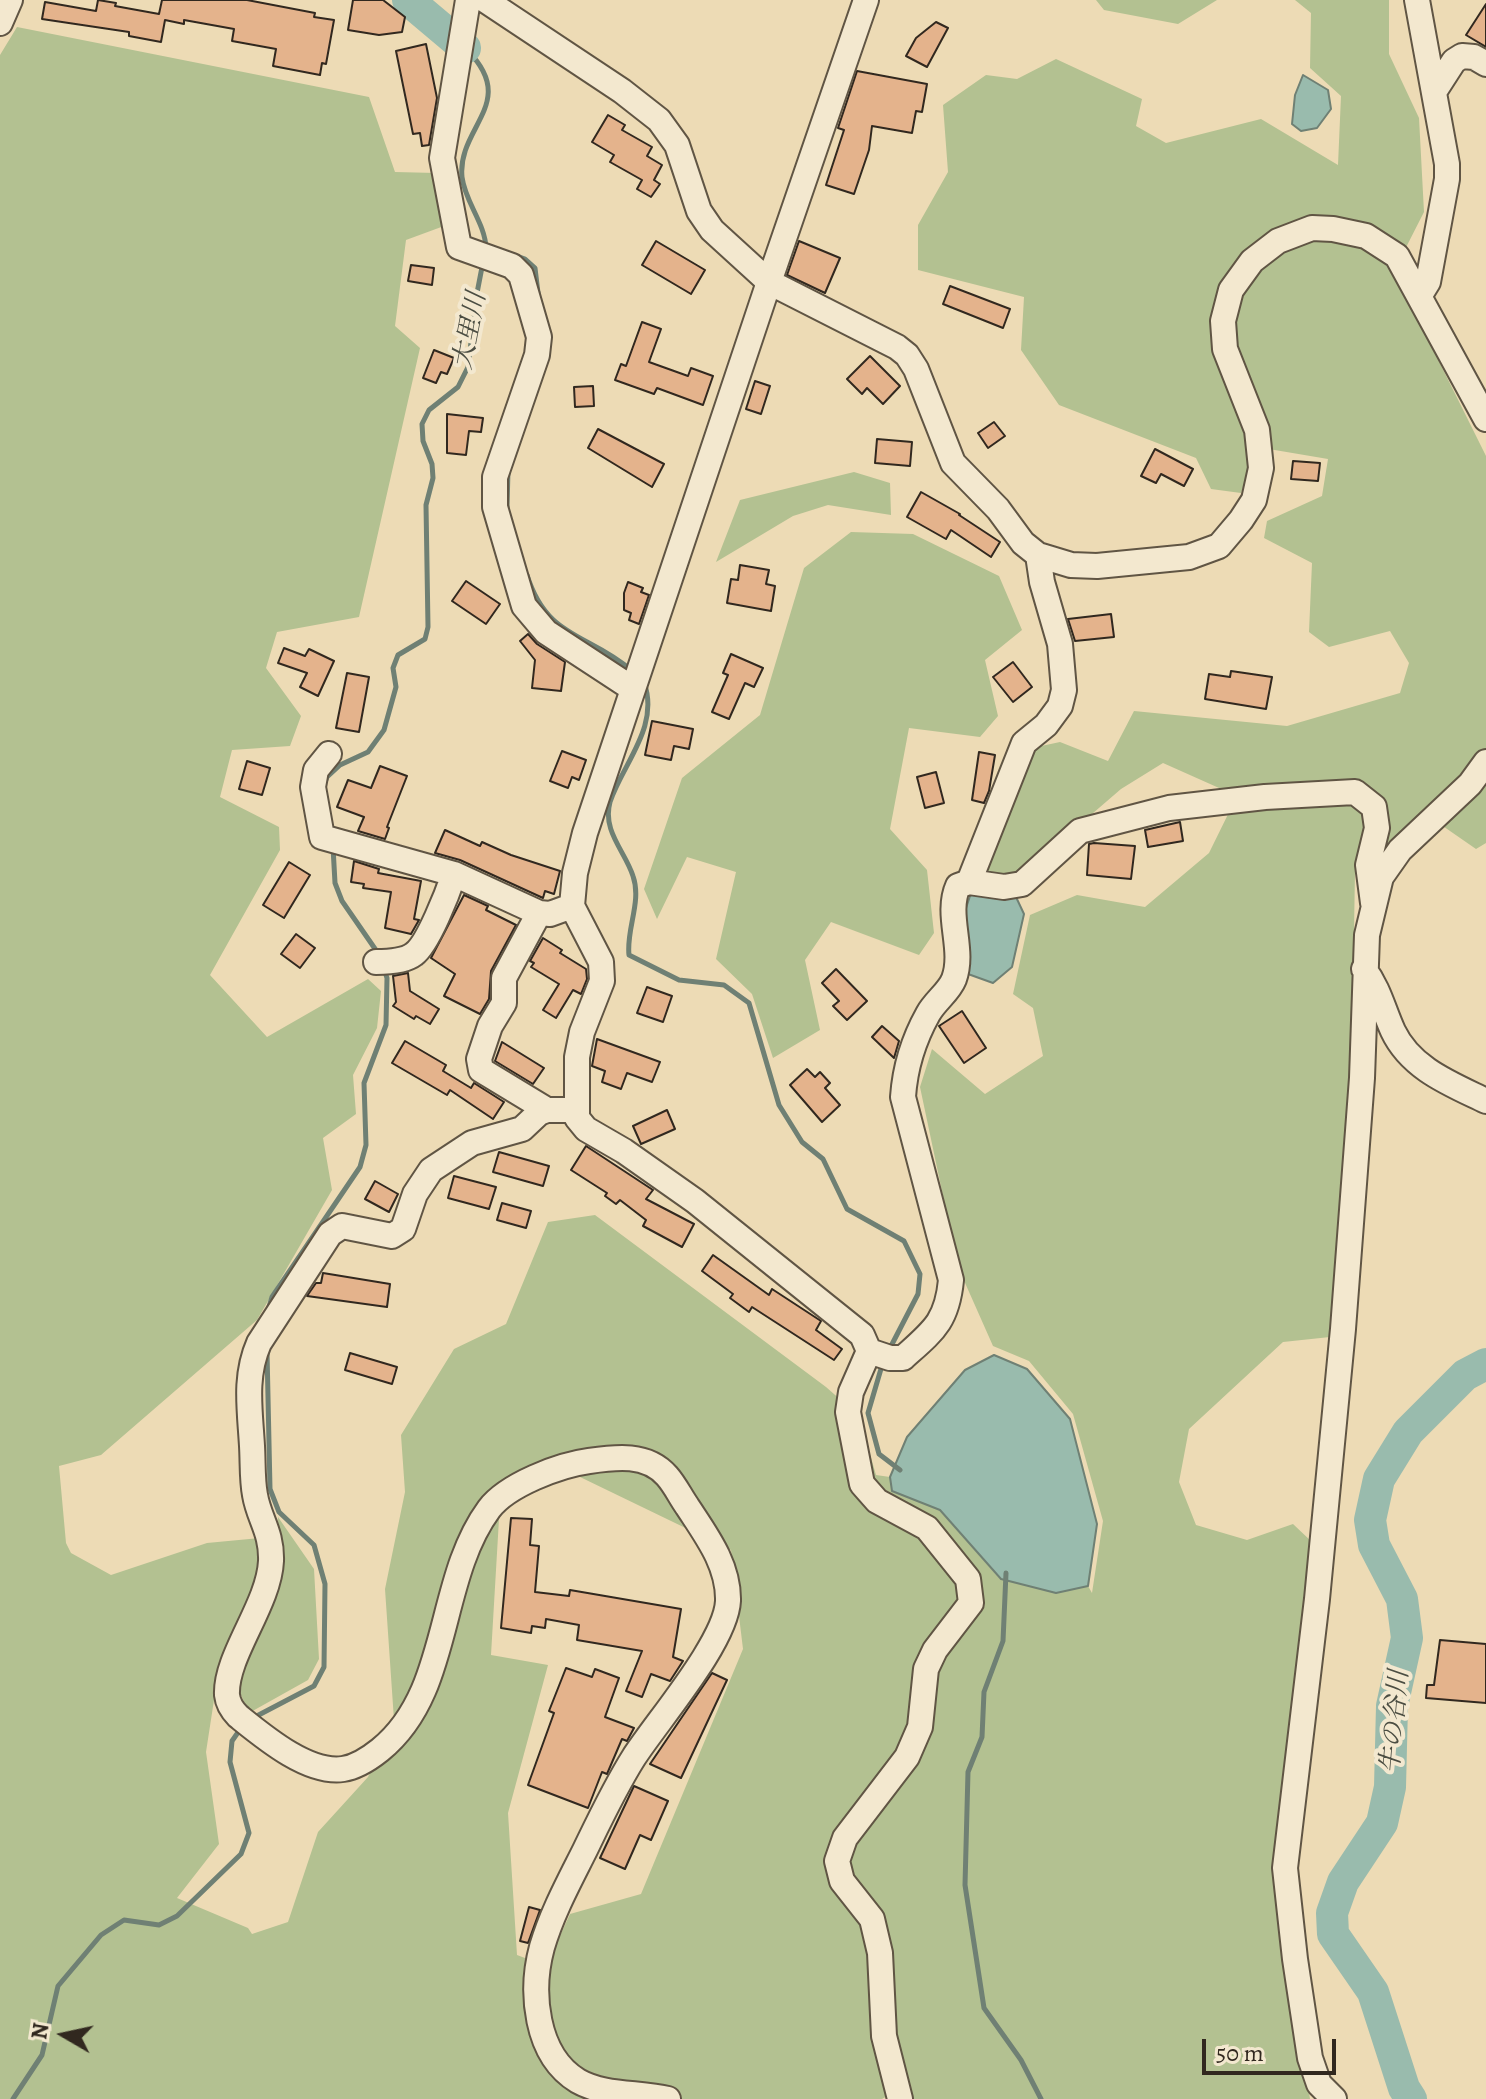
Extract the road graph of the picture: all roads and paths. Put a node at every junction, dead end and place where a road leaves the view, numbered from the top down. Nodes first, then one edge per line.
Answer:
1 (10, 0) edge
2 (468, 0) edge
3 (866, 0) edge
4 (1417, 0) edge
5 (499, 4) edge
6 (0, 23) edge
7 (1486, 64) edge
8 (1434, 92) junction
9 (769, 282) junction
10 (1420, 295) junction
11 (1486, 419) edge
12 (1038, 555) junction
13 (633, 689) junction
14 (329, 754) dead end
15 (1486, 762) edge
16 (454, 874) junction
17 (969, 882) junction
18 (1373, 903) junction
19 (572, 906) junction
20 (539, 913) junction
21 (383, 962) dead end
22 (1364, 969) junction
23 (1486, 1101) edge
24 (547, 1110) junction
25 (576, 1110) junction
26 (879, 1354) junction
27 (668, 2099) edge
28 (900, 2099) edge
29 (1334, 2099) edge

1 - 6 street
2 - 13 street
3 - 9 street
4 - 8 street
5 - 9 street
7 - 8 street
8 - 10 street
9 - 12 street
9 - 13 street
10 - 11 street
10 - 12 street
12 - 17 street
13 - 19 street
14 - 16 street
15 - 18 street
16 - 20 street
16 - 21 street
17 - 18 street
17 - 26 street
18 - 22 street
19 - 20 street
19 - 25 street
20 - 24 street
22 - 23 street
22 - 29 street
24 - 25 street
24 - 27 street
25 - 26 street
26 - 28 street

